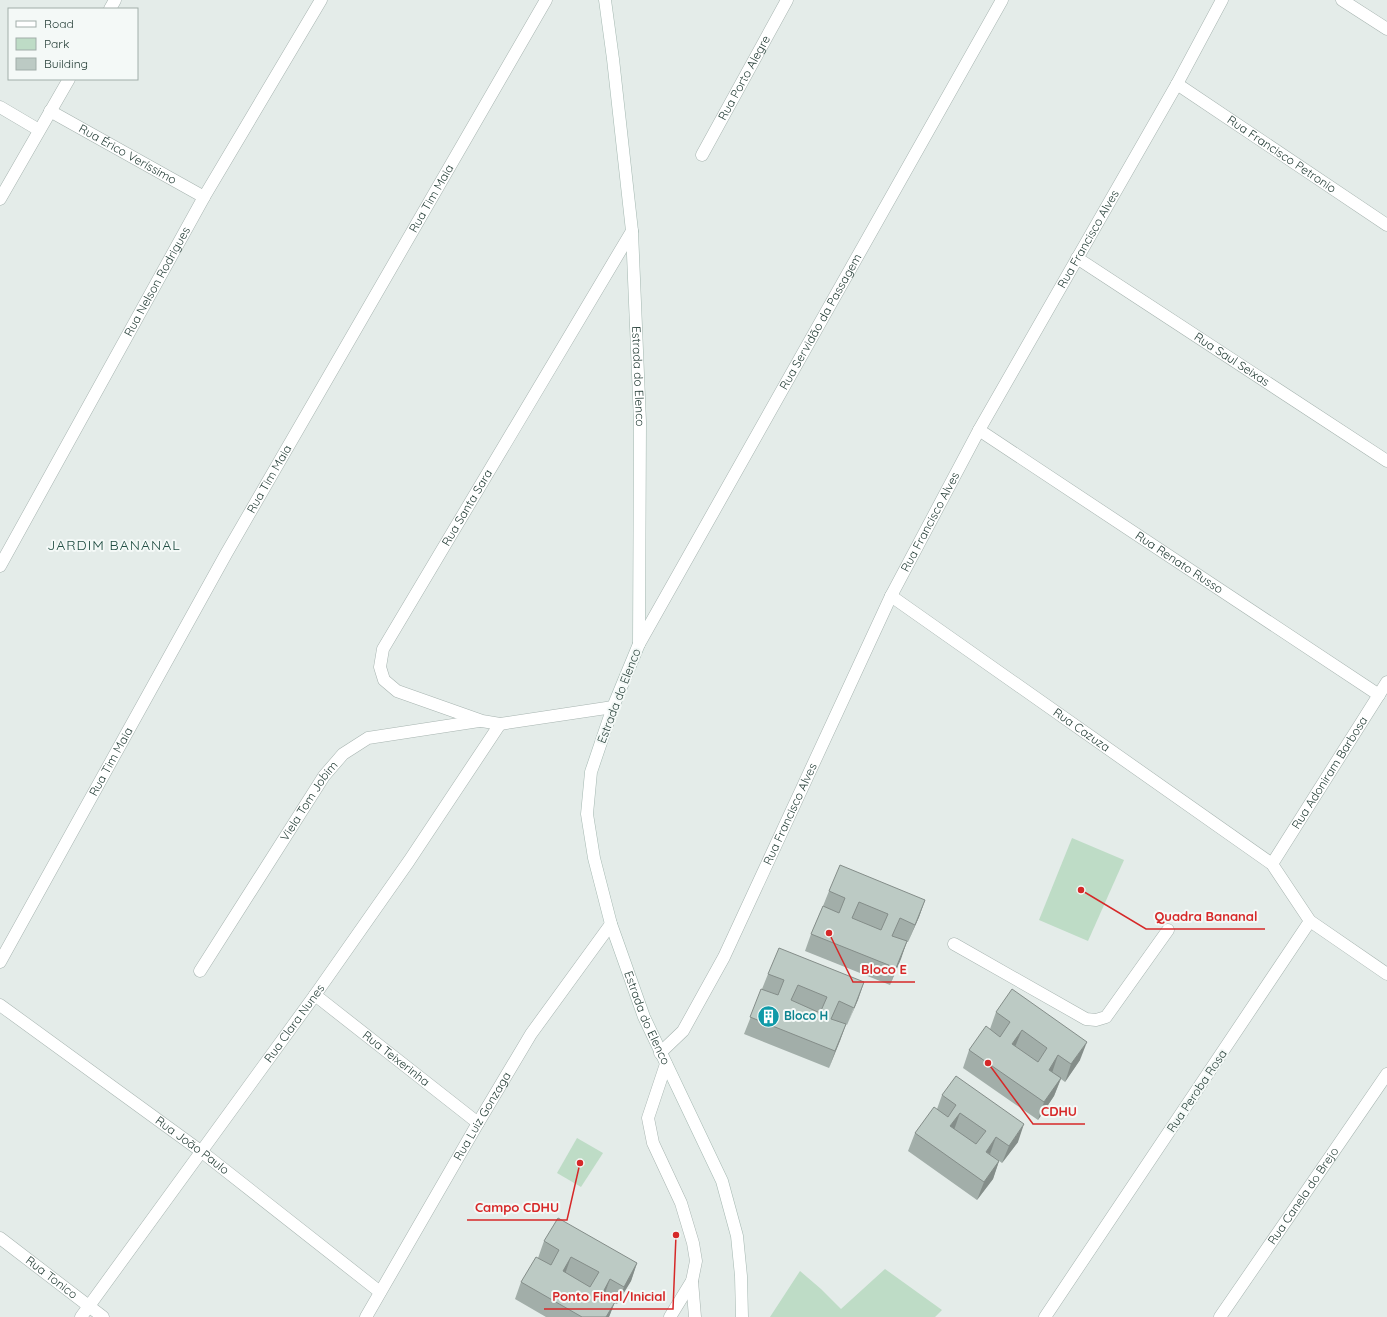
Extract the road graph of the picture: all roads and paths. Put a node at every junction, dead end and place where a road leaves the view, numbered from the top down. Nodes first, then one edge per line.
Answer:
1 (321, 0) edge
2 (546, 0) edge
3 (605, 0) edge
4 (787, 0) edge
5 (1002, 0) edge
6 (1222, 0) edge
7 (1342, 0) edge
8 (1387, 29) edge
9 (68, 80) edge
10 (1177, 84) junction
11 (0, 107) edge
12 (50, 112) junction
13 (39, 130) junction
14 (702, 155) dead end
15 (204, 197) junction
16 (0, 199) edge
17 (1387, 225) edge
18 (632, 231) junction
19 (1077, 258) junction
20 (978, 430) junction
21 (1387, 461) edge
22 (0, 566) edge
23 (891, 596) junction
24 (639, 644) junction
25 (1387, 682) edge
26 (1379, 696) junction
27 (613, 707) junction
28 (482, 721) junction
29 (500, 724) junction
30 (1272, 864) junction
31 (1310, 921) junction
32 (611, 924) junction
33 (1168, 930) dead end
34 (954, 944) dead end
35 (0, 962) edge
36 (200, 971) dead end
37 (1387, 974) edge
38 (315, 995) junction
39 (0, 1005) edge
40 (660, 1053) junction
41 (666, 1064) junction
42 (1387, 1074) edge
43 (478, 1123) junction
44 (202, 1152) junction
45 (0, 1238) edge
46 (692, 1281) junction
47 (380, 1292) junction
48 (89, 1306) junction
49 (81, 1317) edge
50 (103, 1317) edge
51 (366, 1317) edge
52 (670, 1317) edge
53 (695, 1317) edge
54 (742, 1317) edge
55 (1045, 1317) edge
56 (1220, 1317) edge

1 - 15 street, Rua Nelson Rodrigues
2 - 35 street, Rua Tim Maia
3 - 18 street, Estrada do Elenco
4 - 14 street, Rua Porto Alegre
5 - 24 street, Rua Servidão da Passagem
6 - 10 street, Rua Francisco Alves
7 - 8 street
9 - 12 street
10 - 17 street, Rua Francisco Petronio
10 - 19 street, Rua Francisco Alves
11 - 13 street
12 - 13 street
12 - 15 street, Rua Érico Veríssimo
13 - 16 street
15 - 22 street, Rua Nelson Rodrigues
18 - 24 street, Estrada do Elenco
18 - 28 street, Rua Santa Sara
19 - 20 street, Rua Francisco Alves
19 - 21 street, Rua Saul Seixas
20 - 23 street, Rua Francisco Alves
20 - 26 street, Rua Renato Russo
23 - 30 street, Rua Cazuza
23 - 40 street, Rua Francisco Alves
24 - 27 street, Estrada do Elenco
25 - 26 street, Rua Adoniram Barbosa
26 - 30 street, Rua Adoniram Barbosa
27 - 29 street
27 - 32 street, Estrada do Elenco
28 - 29 street, Rua Santa Sara
28 - 36 street, Viela Tom Jobim
29 - 38 street, Rua Clara Nunes
30 - 31 street
31 - 37 street
31 - 55 street, Rua Peroba Rosa
32 - 40 street, Estrada do Elenco
32 - 43 street, Rua Luiz Gonzaga
33 - 34 street
38 - 43 street, Rua Teixerinha
38 - 44 street, Rua Clara Nunes
39 - 44 street, Rua João Paulo
40 - 41 street, Estrada do Elenco
41 - 46 street
41 - 54 street, Estrada do Elenco
42 - 56 street, Rua Canela do Brejo
43 - 47 street, Rua Luiz Gonzaga
44 - 47 street, Rua João Paulo
44 - 48 street, Rua Clara Nunes
45 - 48 street, Rua Tonico
46 - 52 street
46 - 53 street
47 - 51 street, Rua Luiz Gonzaga
48 - 49 street, Rua Clara Nunes
48 - 50 street, Rua Tonico

